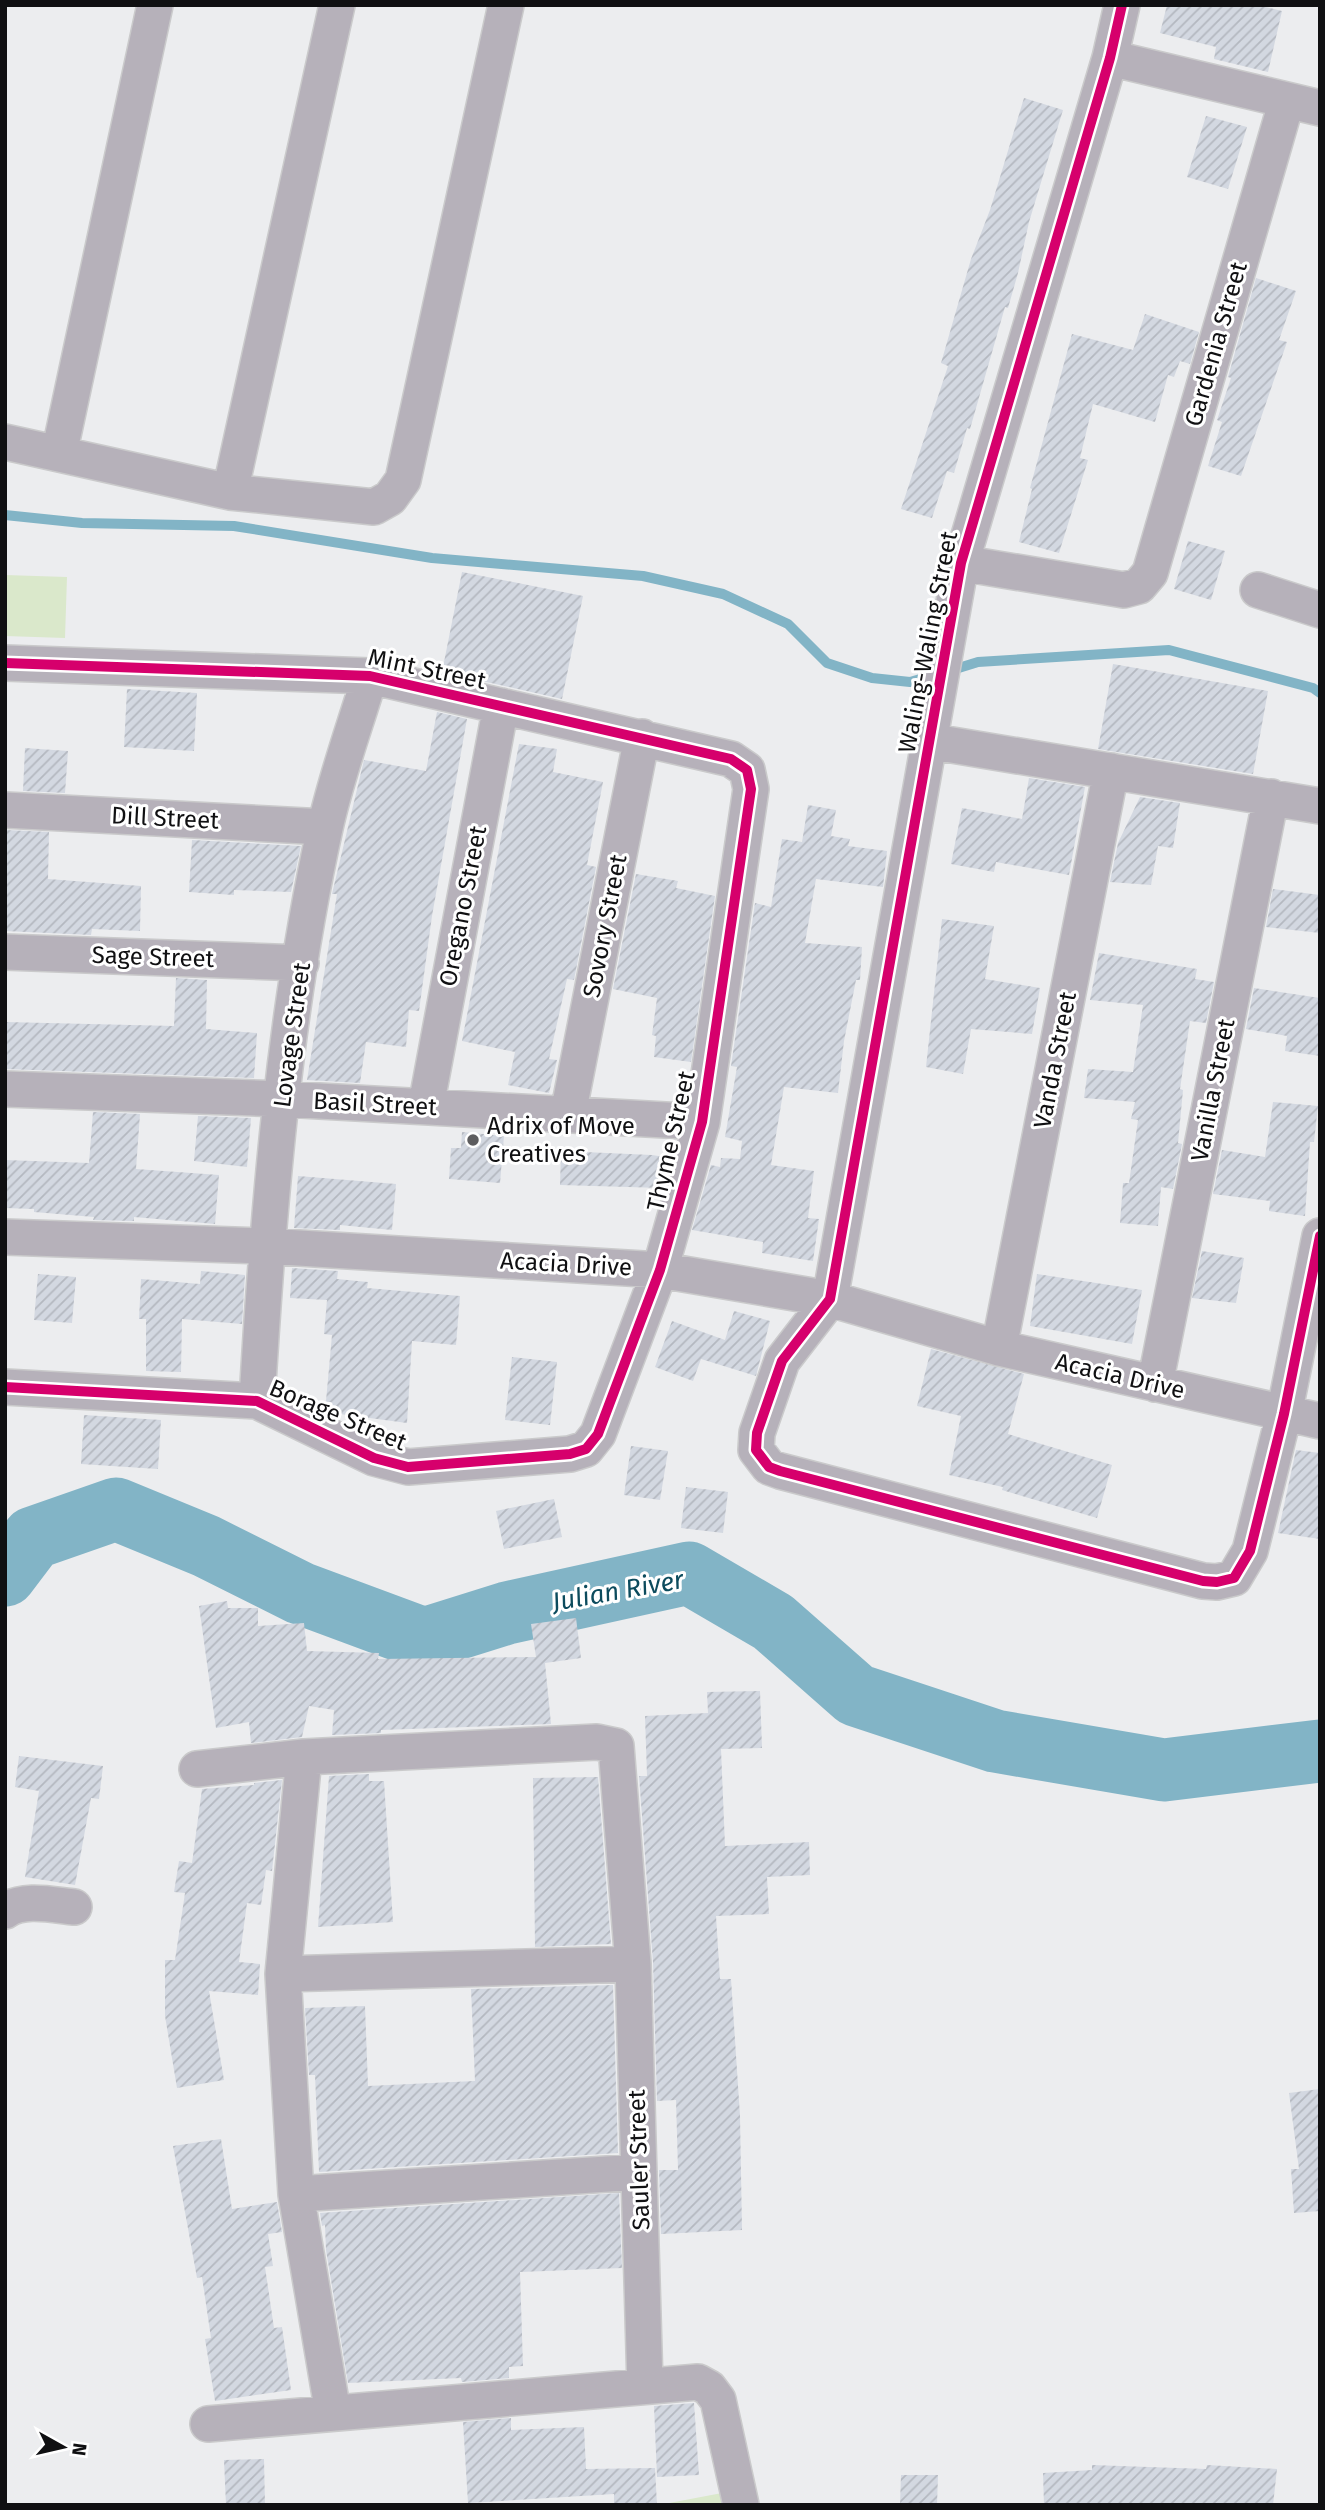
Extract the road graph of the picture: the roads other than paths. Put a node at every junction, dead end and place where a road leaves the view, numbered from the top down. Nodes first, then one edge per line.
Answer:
1 (155, 5) edge
2 (337, 5) edge
3 (506, 5) edge
4 (1122, 5) edge
5 (1110, 58) junction
6 (1303, 104) edge
7 (5, 442) edge
8 (59, 454) junction
9 (230, 492) junction
10 (961, 563) junction
11 (1258, 590) dead end
12 (1320, 610) edge
13 (5, 663) edge
14 (370, 676) junction
15 (501, 706) junction
16 (642, 737) junction
17 (928, 741) junction
18 (747, 770) joint
19 (1111, 771) junction
20 (1271, 796) junction
21 (1320, 806) edge
22 (5, 810) edge
23 (325, 827) junction
24 (5, 952) edge
25 (301, 963) junction
26 (5, 1089) edge
27 (283, 1099) junction
28 (426, 1106) junction
29 (568, 1114) junction
30 (702, 1122) junction
31 (1320, 1236) edge
32 (5, 1237) edge
33 (266, 1246) junction
34 (660, 1270) junction
35 (830, 1299) junction
36 (999, 1348) junction
37 (1155, 1384) junction
38 (5, 1387) edge
39 (257, 1401) junction
40 (1284, 1414) junction
41 (1320, 1421) edge
42 (570, 1454) joint
43 (304, 1758) junction
44 (197, 1769) dead end
45 (74, 1907) dead end
46 (5, 1911) edge
47 (633, 1964) junction
48 (283, 1973) junction
49 (639, 2172) junction
50 (296, 2194) junction
51 (645, 2386) junction
52 (333, 2413) junction
53 (208, 2424) dead end
54 (741, 2505) edge

1 - 8 street
2 - 9 street
3 - 9 street
4 - 5 street, Waling-Waling Street
5 - 6 street, Gardenia Street
5 - 10 street, Waling-Waling Street
6 - 10 street, Gardenia Street
7 - 8 street
8 - 9 street
10 - 17 street, Waling-Waling Street
11 - 12 street
13 - 14 street, Mint Street
14 - 15 street, Mint Street
14 - 23 street, Lovage Street
15 - 16 street, Mint Street
15 - 28 street, Oregano Street
16 - 18 street, Mint Street
16 - 29 street, Sovory Street
17 - 19 street
17 - 35 street, Waling-Waling Street
18 - 30 street, Thyme Street
19 - 20 street
19 - 36 street, Vanda Street
20 - 21 street
20 - 37 street, Vanilla Street
22 - 23 street, Dill Street
23 - 25 street, Lovage Street
24 - 25 street, Sage Street
25 - 27 street, Lovage Street
26 - 27 street, Basil Street
27 - 28 street, Basil Street
27 - 33 street, Lovage Street
28 - 29 street, Basil Street
29 - 30 street, Basil Street
30 - 34 street, Thyme Street
31 - 40 street
32 - 33 street, Acacia Drive
33 - 34 street, Acacia Drive
33 - 39 street, Lovage Street
34 - 35 street, Acacia Drive
34 - 42 street, Thyme Street
35 - 36 street, Acacia Drive
35 - 40 street
36 - 37 street, Acacia Drive
37 - 40 street, Acacia Drive
38 - 39 street, Borage Street
39 - 42 street, Borage Street
40 - 41 street, Acacia Drive
43 - 44 street
43 - 47 street, Sauler Street
43 - 48 street
45 - 46 street
47 - 48 street
47 - 49 street, Sauler Street
48 - 50 street
49 - 50 street
49 - 51 street, Sauler Street
50 - 52 street
51 - 52 street
51 - 54 street
52 - 53 street

